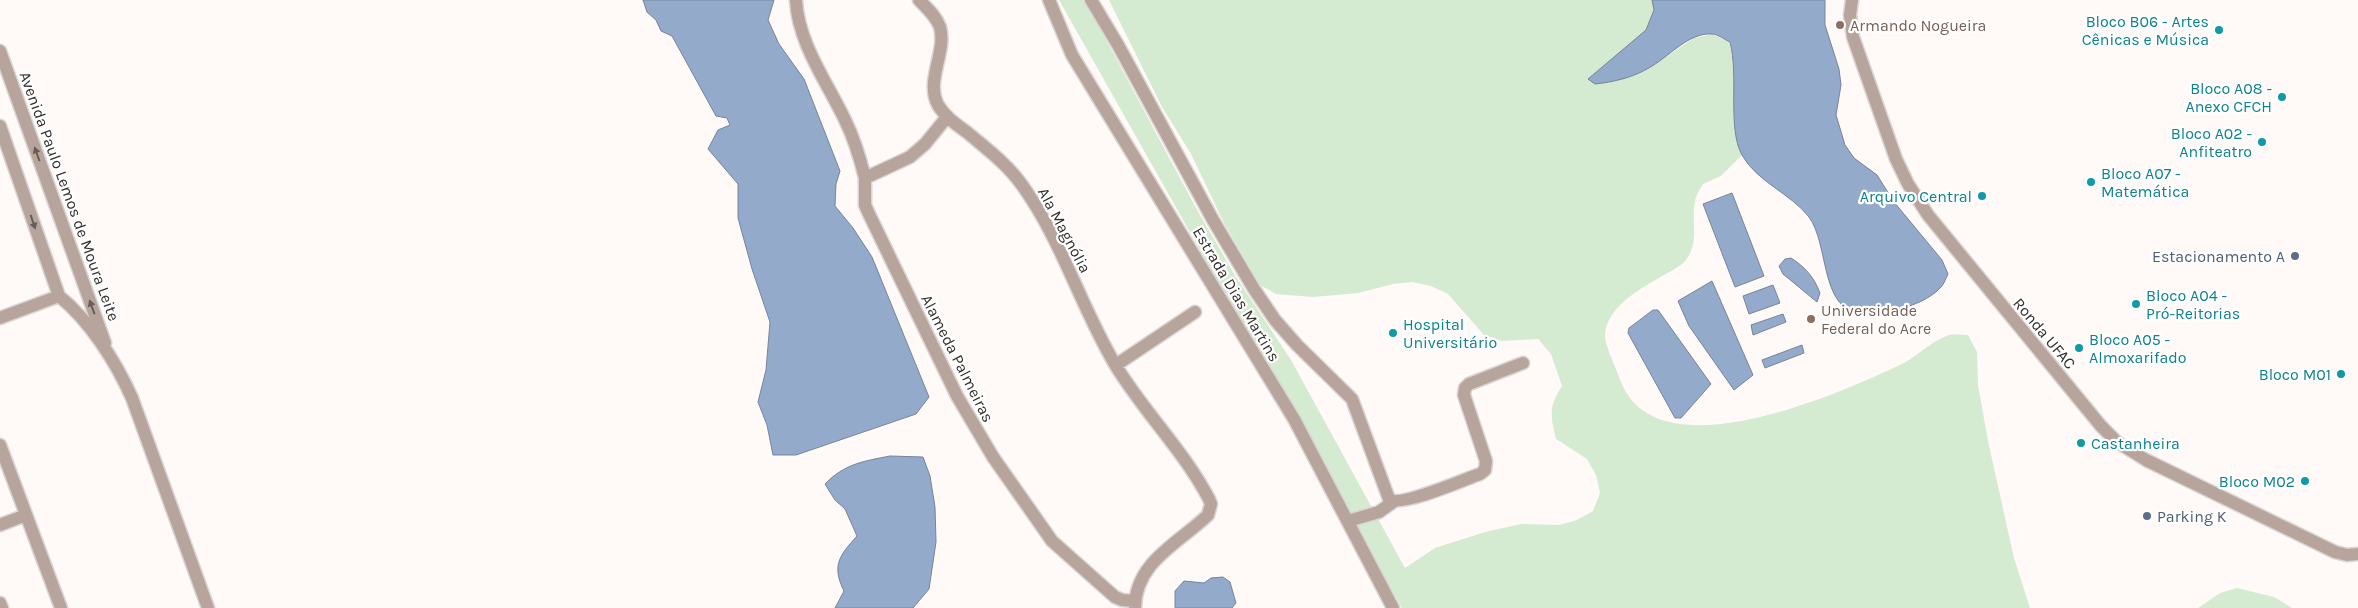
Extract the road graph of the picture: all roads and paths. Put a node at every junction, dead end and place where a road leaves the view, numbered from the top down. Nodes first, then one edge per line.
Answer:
1 (796, 0) edge
2 (919, 0) edge
3 (1049, 0) edge
4 (1091, 0) edge
5 (1852, 0) edge
6 (0, 51) edge
7 (947, 117) junction
8 (0, 126) edge
9 (865, 178) junction
10 (59, 296) junction
11 (1195, 312) dead end
12 (0, 318) edge
13 (109, 353) junction
14 (1524, 363) dead end
15 (1116, 365) junction
16 (0, 445) edge
17 (1393, 502) junction
18 (26, 515) junction
19 (1348, 521) junction
20 (0, 525) edge
21 (2358, 554) edge
22 (0, 603) edge
23 (1135, 604) edge
24 (2, 608) edge
25 (61, 608) edge
26 (208, 608) edge
27 (1393, 608) edge

1 - 9 street, Alameda Palmeiras
2 - 7 street, Ala Magnólia
3 - 19 street, Estrada Dias Martins
4 - 17 street
5 - 21 street, Ronda UFAC
13 -> 6 street, Avenida Paulo Lemos de Moura Leite
7 - 9 street
7 - 15 street, Ala Magnólia
8 -> 10 street, Avenida Paulo Lemos de Moura Leite
9 - 23 street, Alameda Palmeiras
10 - 12 street
10 - 13 street, Avenida Paulo Lemos de Moura Leite
11 - 15 street
13 - 26 street, Avenida Paulo Lemos de Moura Leite
14 - 17 street
15 - 23 street, Ala Magnólia
16 - 18 street
17 - 19 street
18 - 20 street
18 - 25 street
19 - 27 street, Estrada Dias Martins
22 - 24 street

